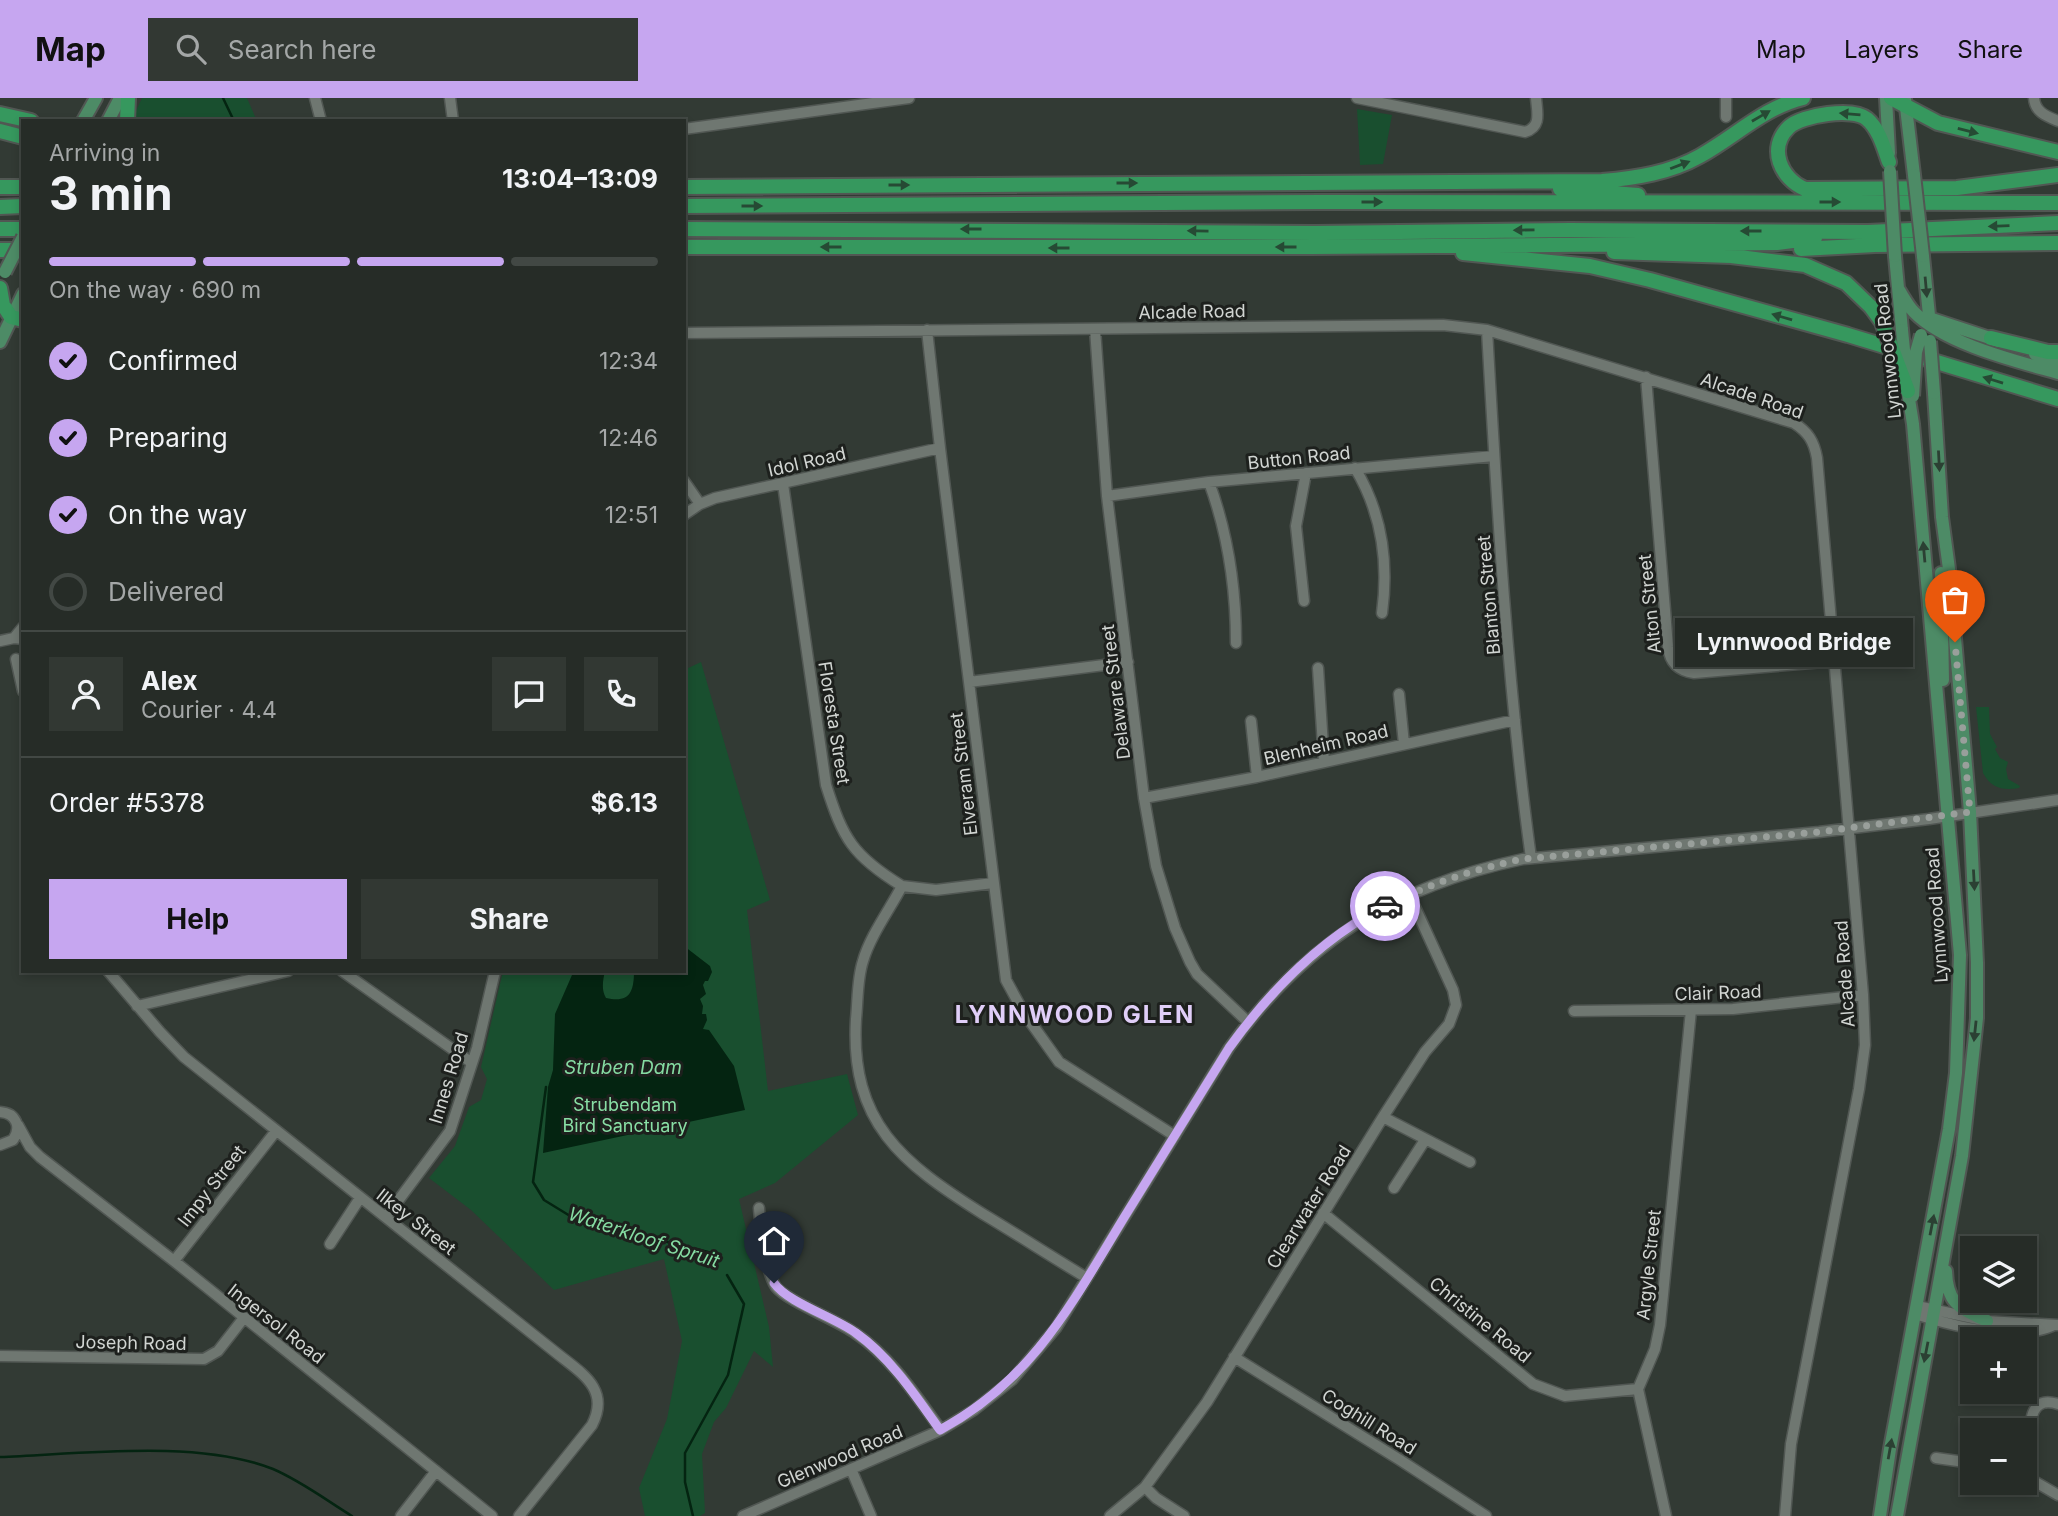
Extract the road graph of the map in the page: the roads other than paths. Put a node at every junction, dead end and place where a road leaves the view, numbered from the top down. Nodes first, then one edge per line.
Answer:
1 (96, 98) edge
2 (120, 98) edge
3 (128, 98) edge
4 (316, 98) edge
5 (450, 98) edge
6 (909, 98) edge
7 (1357, 98) edge
8 (1536, 98) edge
9 (1726, 98) edge
10 (1803, 98) edge
11 (1885, 98) edge
12 (1891, 98) edge
13 (2034, 98) edge
14 (1905, 102) edge
15 (0, 114) edge
16 (1727, 117) dead end
17 (21, 119) edge
18 (84, 119) edge
19 (109, 119) edge
20 (127, 119) edge
21 (321, 119) edge
22 (453, 119) edge
23 (2058, 121) edge
24 (686, 129) edge
25 (0, 131) edge
26 (21, 136) edge
27 (2058, 152) edge
28 (1889, 167) junction
29 (2058, 175) edge
30 (1444, 181) junction
31 (0, 187) edge
32 (21, 187) edge
33 (686, 187) edge
34 (1744, 203) junction
35 (2058, 203) edge
36 (0, 206) edge
37 (21, 206) edge
38 (686, 206) edge
39 (2058, 223) edge
40 (0, 229) edge
41 (21, 229) edge
42 (686, 229) edge
43 (1868, 232) junction
44 (21, 241) edge
45 (2058, 243) edge
46 (1476, 244) junction
47 (686, 247) edge
48 (1314, 247) junction
49 (0, 250) edge
50 (21, 250) edge
51 (1731, 256) junction
52 (0, 286) edge
53 (1899, 290) junction
54 (17, 318) edge
55 (1927, 328) junction
56 (1095, 329) junction
57 (927, 330) junction
58 (1487, 330) junction
59 (686, 333) edge
60 (1991, 338) junction
61 (0, 342) edge
62 (2058, 352) edge
63 (2058, 362) edge
64 (2058, 373) edge
65 (1646, 377) junction
66 (1910, 393) junction
67 (2058, 399) edge
68 (940, 448) junction
69 (1494, 456) junction
70 (1354, 468) junction
71 (1306, 473) junction
72 (1209, 482) junction
73 (686, 484) edge
74 (783, 484) junction
75 (1107, 496) junction
76 (700, 504) junction
77 (686, 514) edge
78 (1942, 517) junction
79 (1304, 601) dead end
80 (1382, 612) dead end
81 (19, 638) edge
82 (0, 641) edge
83 (1236, 643) dead end
84 (16, 659) dead end
85 (1835, 661) junction
86 (1128, 662) junction
87 (1318, 668) dead end
88 (21, 682) edge
89 (969, 682) junction
90 (1399, 695) dead end
91 (1515, 720) junction
92 (1251, 721) dead end
93 (1404, 744) junction
94 (1324, 762) junction
95 (1257, 777) junction
96 (1144, 797) junction
97 (2057, 800) edge
98 (1970, 812) junction
99 (1947, 816) junction
100 (1849, 828) junction
101 (1531, 858) junction
102 (993, 883) junction
103 (902, 886) junction
104 (1409, 894) junction
105 (110, 973) edge
106 (279, 973) edge
107 (345, 973) edge
108 (494, 973) edge
109 (1863, 995) junction
110 (137, 1006) junction
111 (1691, 1010) junction
112 (1574, 1011) dead end
113 (1248, 1022) junction
114 (472, 1063) junction
115 (0, 1112) edge
116 (1384, 1117) junction
117 (18, 1125) junction
118 (276, 1131) junction
119 (1175, 1136) junction
120 (1425, 1140) junction
121 (4, 1144) edge
122 (40, 1157) junction
123 (1470, 1162) dead end
124 (1394, 1188) dead end
125 (360, 1198) junction
126 (759, 1208) dead end
127 (1323, 1213) junction
128 (386, 1217) junction
129 (330, 1244) dead end
130 (1945, 1250) junction
131 (174, 1261) junction
132 (1087, 1278) junction
133 (1916, 1310) junction
134 (1933, 1315) junction
135 (243, 1319) junction
136 (1987, 1321) junction
137 (2055, 1325) edge
138 (0, 1356) edge
139 (1234, 1357) junction
140 (1638, 1389) junction
141 (2058, 1404) edge
142 (2031, 1418) edge
143 (940, 1430) junction
144 (1936, 1458) dead end
145 (1960, 1461) edge
146 (851, 1469) junction
147 (436, 1471) junction
148 (2037, 1483) edge
149 (1145, 1487) junction
150 (2058, 1496) edge
151 (401, 1516) edge
152 (492, 1516) edge
153 (519, 1516) edge
154 (743, 1516) edge
155 (871, 1516) edge
156 (1110, 1516) edge
157 (1184, 1516) edge
158 (1486, 1516) edge
159 (1666, 1516) edge
160 (1785, 1516) edge
161 (1880, 1516) edge
162 (1897, 1516) edge

1 - 18 main road
2 - 19 main road
3 - 20 highway
4 - 21 street
5 - 22 street
6 - 24 street
7 - 8 street
9 - 16 street
30 -> 10 highway
11 - 28 main road, Lynnwood Road
12 - 14 highway
13 - 23 street
14 -> 27 highway
14 -> 55 main road, Lynnwood Road, bridge
15 - 17 highway
25 - 26 highway
28 -> 29 highway
28 - 53 main road, Lynnwood Road, bridge
33 -> 30 highway
30 - 34 highway
31 - 32 highway
34 -> 35 highway
38 -> 34 highway
36 - 37 highway
39 -> 43 highway
40 - 41 highway
43 -> 42 highway
43 - 46 highway
44 - 52 main road, bridge
45 - 51 highway
46 - 48 highway
46 - 51 highway
48 -> 47 highway
67 -> 48 highway
49 - 50 highway
51 - 66 highway, bridge
52 - 54 highway
53 - 55 main road
53 - 66 main road, Lynnwood Road, bridge
54 - 61 main road
55 - 60 main road
55 - 64 main road
55 - 66 main road, bridge
55 -> 78 main road, Lynnwood Road, bridge
56 - 57 street, Alcade Road
56 - 58 street, Alcade Road
56 - 75 street, Delaware Street
57 - 59 street, Alcade Road
57 - 68 street, Elveram Street
58 - 65 street, Alcade Road
58 - 69 street, Blanton Street
60 - 62 highway
60 - 63 main road
65 - 85 street, Alcade Road
65 - 85 street, Alton Street
99 -> 66 main road, Lynnwood Road
68 - 74 street, Idol Road
68 - 89 street, Elveram Street
69 - 70 street, Button Road
69 - 91 street, Blanton Street
70 - 71 street, Button Road
70 - 80 street
71 - 72 street, Button Road
71 - 79 street
72 - 75 street, Button Road
72 - 83 street
73 - 76 street
74 - 76 street, Idol Road
74 - 103 street, Floresta Street
75 - 86 street, Delaware Street
76 - 77 street, Idol Road
78 - 98 main road, Lynnwood Road
78 - 99 main road
81 - 82 street
84 - 88 street
85 - 100 street, Alcade Road
86 - 89 street
86 - 96 street, Delaware Street
87 - 94 street
89 - 102 street, Elveram Street
90 - 93 street
91 - 93 street, Blenheim Road
91 - 101 street, Blanton Street
92 - 95 street
93 - 94 street, Blenheim Road
94 - 95 street, Blenheim Road
95 - 96 street, Blenheim Road
96 - 113 street, Delaware Street
97 - 98 street, Glenwood Road
98 - 99 street, Glenwood Road
98 -> 130 main road, Lynnwood Road
99 - 100 street, Glenwood Road
133 -> 99 main road, Lynnwood Road
100 - 101 street, Glenwood Road
100 - 109 street, Alcade Road
101 - 104 street, Glenwood Road
102 - 103 street
102 - 119 street, Elveram Street
103 - 132 street
104 - 113 street, Glenwood Road
104 - 116 street, Clearwater Road
105 - 110 street, Ilkey Street
106 - 110 street
107 - 114 street
108 - 114 street, Innes Road
109 - 111 street, Clair Road
109 - 160 street, Alcade Road
110 - 118 street, Ilkey Street
111 - 112 street, Clair Road
111 - 140 street, Argyle Street
113 - 119 street, Glenwood Road
114 - 128 street, Innes Road
115 - 117 street, Ingersol Road
116 - 120 street
116 - 127 street, Clearwater Road
117 - 121 street, Ingersol Road
117 - 122 street, Ingersol Road
118 - 125 street, Ilkey Street
118 - 131 street, Impy Street
119 - 132 street, Glenwood Road
120 - 123 street
120 - 124 street
121 - 122 street, Ingersol Road
122 - 131 street, Ingersol Road
125 - 128 street, Ilkey Street
125 - 129 street
126 - 143 street
127 - 139 street, Clearwater Road
127 - 140 street, Christine Road
128 - 153 street, Ilkey Street
130 - 134 main road, Lynnwood Road
130 - 136 main road
131 - 135 street, Ingersol Road
132 - 143 street, Glenwood Road
133 - 134 street
161 -> 133 main road, Lynnwood Road
134 - 136 street
134 - 137 street
134 -> 162 main road, Lynnwood Road
135 - 138 street, Joseph Road
135 - 147 street, Ingersol Road
136 - 137 street
139 - 149 street, Clearwater Road
139 - 158 street, Coghill Road
140 - 159 street
141 - 142 street
143 - 146 street, Glenwood Road
144 - 145 street
146 - 154 street, Glenwood Road
146 - 155 street
147 - 151 street
147 - 152 street, Ingersol Road
148 - 150 street
149 - 156 street, Clearwater Road
149 - 157 street

